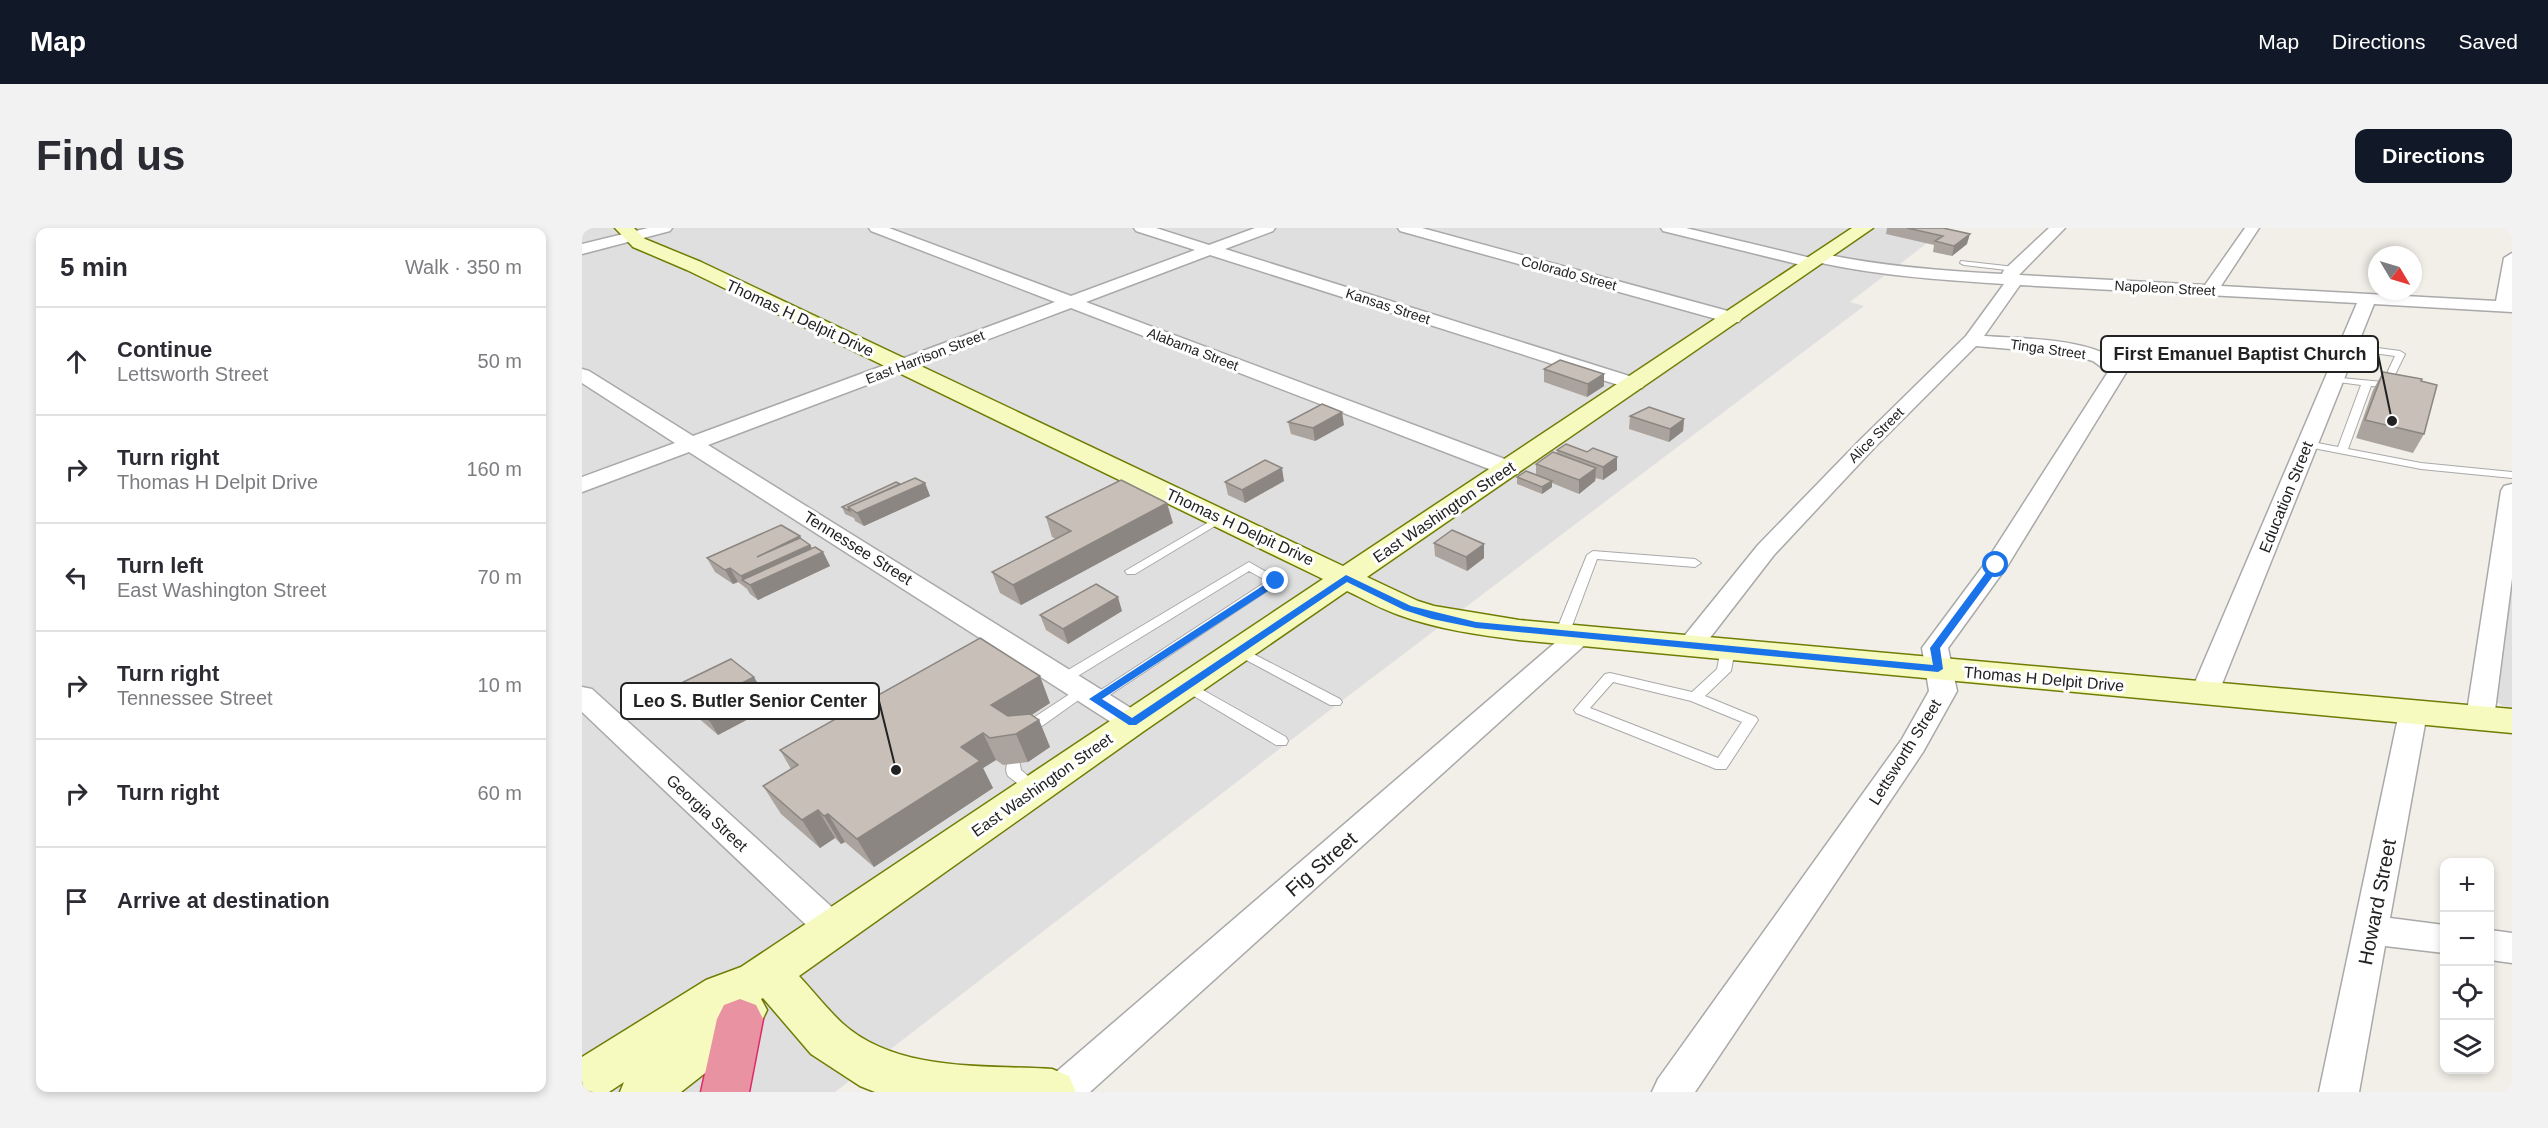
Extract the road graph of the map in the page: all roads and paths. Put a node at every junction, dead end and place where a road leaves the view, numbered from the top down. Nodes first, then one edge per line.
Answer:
1 (665, 228) edge
2 (876, 228) edge
3 (1141, 228) edge
4 (1268, 228) edge
5 (1405, 228) edge
6 (1668, 228) edge
7 (1864, 228) edge
8 (2058, 228) edge
9 (2252, 228) edge
10 (629, 232) edge
11 (582, 249) edge
12 (1210, 250) junction
13 (2512, 258) edge
14 (1816, 261) junction
15 (1964, 262) dead end
16 (2013, 274) junction
17 (2210, 290) junction
18 (2367, 300) junction
19 (1071, 303) junction
20 (2507, 307) edge
21 (1733, 318) junction
22 (1972, 340) junction
23 (2348, 347) junction
24 (901, 366) junction
25 (2118, 371) joint
26 (582, 375) edge
27 (2334, 379) junction
28 (2367, 382) junction
29 (1635, 384) junction
30 (693, 444) junction
31 (2307, 444) junction
32 (2342, 451) junction
33 (1510, 469) junction
34 (2512, 475) edge
35 (582, 485) edge
36 (2512, 491) edge
37 (1221, 518) junction
38 (2509, 537) edge
39 (1695, 563) dead end
40 (1131, 571) dead end
41 (1346, 578) junction
42 (1570, 635) junction
43 (1690, 646) junction
44 (1728, 650) junction
45 (1240, 651) junction
46 (1938, 669) junction
47 (1187, 686) junction
48 (1080, 689) junction
49 (2204, 694) junction
50 (582, 696) edge
51 (1695, 697) junction
52 (1335, 702) dead end
53 (2413, 713) junction
54 (2480, 718) junction
55 (2512, 721) edge
56 (1132, 723) junction
57 (1281, 741) dead end
58 (1022, 744) edge
59 (832, 929) junction
60 (2372, 930) junction
61 (2440, 938) edge
62 (2494, 946) edge
63 (2512, 948) edge
64 (755, 991) junction
65 (582, 1083) edge
66 (644, 1092) edge
67 (725, 1092) edge
68 (1052, 1092) edge
69 (1062, 1092) edge
70 (1672, 1092) edge
71 (2339, 1092) edge

1 - 10 street
2 - 19 street, Alabama Street
3 - 12 street, Kansas Street
4 - 12 street, East Harrison Street
5 - 21 street, Colorado Street
6 - 14 street, Napoleon Street
7 - 14 main road, East Washington Street
8 - 16 street, Alice Street
9 - 17 street
10 - 11 street
10 - 24 main road, Thomas H Delpit Drive
12 - 19 street, East Harrison Street
12 - 29 street, Kansas Street
13 - 20 street
14 - 16 street, Napoleon Street
14 - 21 main road, East Washington Street
15 - 16 lane
16 - 17 street, Napoleon Street
16 - 22 street, Alice Street
17 - 18 street, Napoleon Street
18 - 20 street, Napoleon Street
18 - 23 street, Education Street
19 - 24 street, East Harrison Street
19 - 33 street, Alabama Street
21 - 29 main road, East Washington Street
22 - 25 street, Tinga Street
22 - 43 street, Alice Street
23 - 27 street, Education Street
23 - 28 lane
24 - 30 street, East Harrison Street
24 - 37 main road, Thomas H Delpit Drive
25 - 46 street, Lettsworth Street
26 - 30 street, Tennessee Street
27 - 28 lane
27 - 31 street, Education Street
28 - 32 lane
29 - 33 main road, East Washington Street
30 - 35 street, East Harrison Street
30 - 48 street, Tennessee Street
31 - 32 lane
31 - 49 street, Education Street
32 - 34 lane
33 - 41 main road, East Washington Street
36 - 38 street
37 - 40 lane
37 - 41 main road, Thomas H Delpit Drive
38 - 54 street
39 - 42 lane
41 - 42 main road, Thomas H Delpit Drive
41 - 45 main road, East Washington Street
42 - 43 main road, Thomas H Delpit Drive
42 - 69 street, Fig Street
43 - 44 main road, Thomas H Delpit Drive
44 - 46 main road, Thomas H Delpit Drive
44 - 51 lane
45 - 47 main road, East Washington Street
45 - 52 lane
46 - 49 main road, Thomas H Delpit Drive
46 - 70 street, Lettsworth Street
47 - 56 main road, East Washington Street
47 - 57 lane
48 - 48 lane
48 - 56 street, Tennessee Street
48 - 58 lane
49 - 53 main road, Thomas H Delpit Drive
50 - 59 street, Georgia Street
51 - 51 lane
53 - 54 main road, Thomas H Delpit Drive
53 - 60 street, Howard Street
54 - 55 main road, Thomas H Delpit Drive
56 - 59 main road, East Washington Street
59 - 64 main road, East Washington Street
60 - 61 street
60 - 71 street, Howard Street
62 - 63 street
64 - 65 main road
64 - 66 main road
64 - 67 highway
64 - 68 main road

